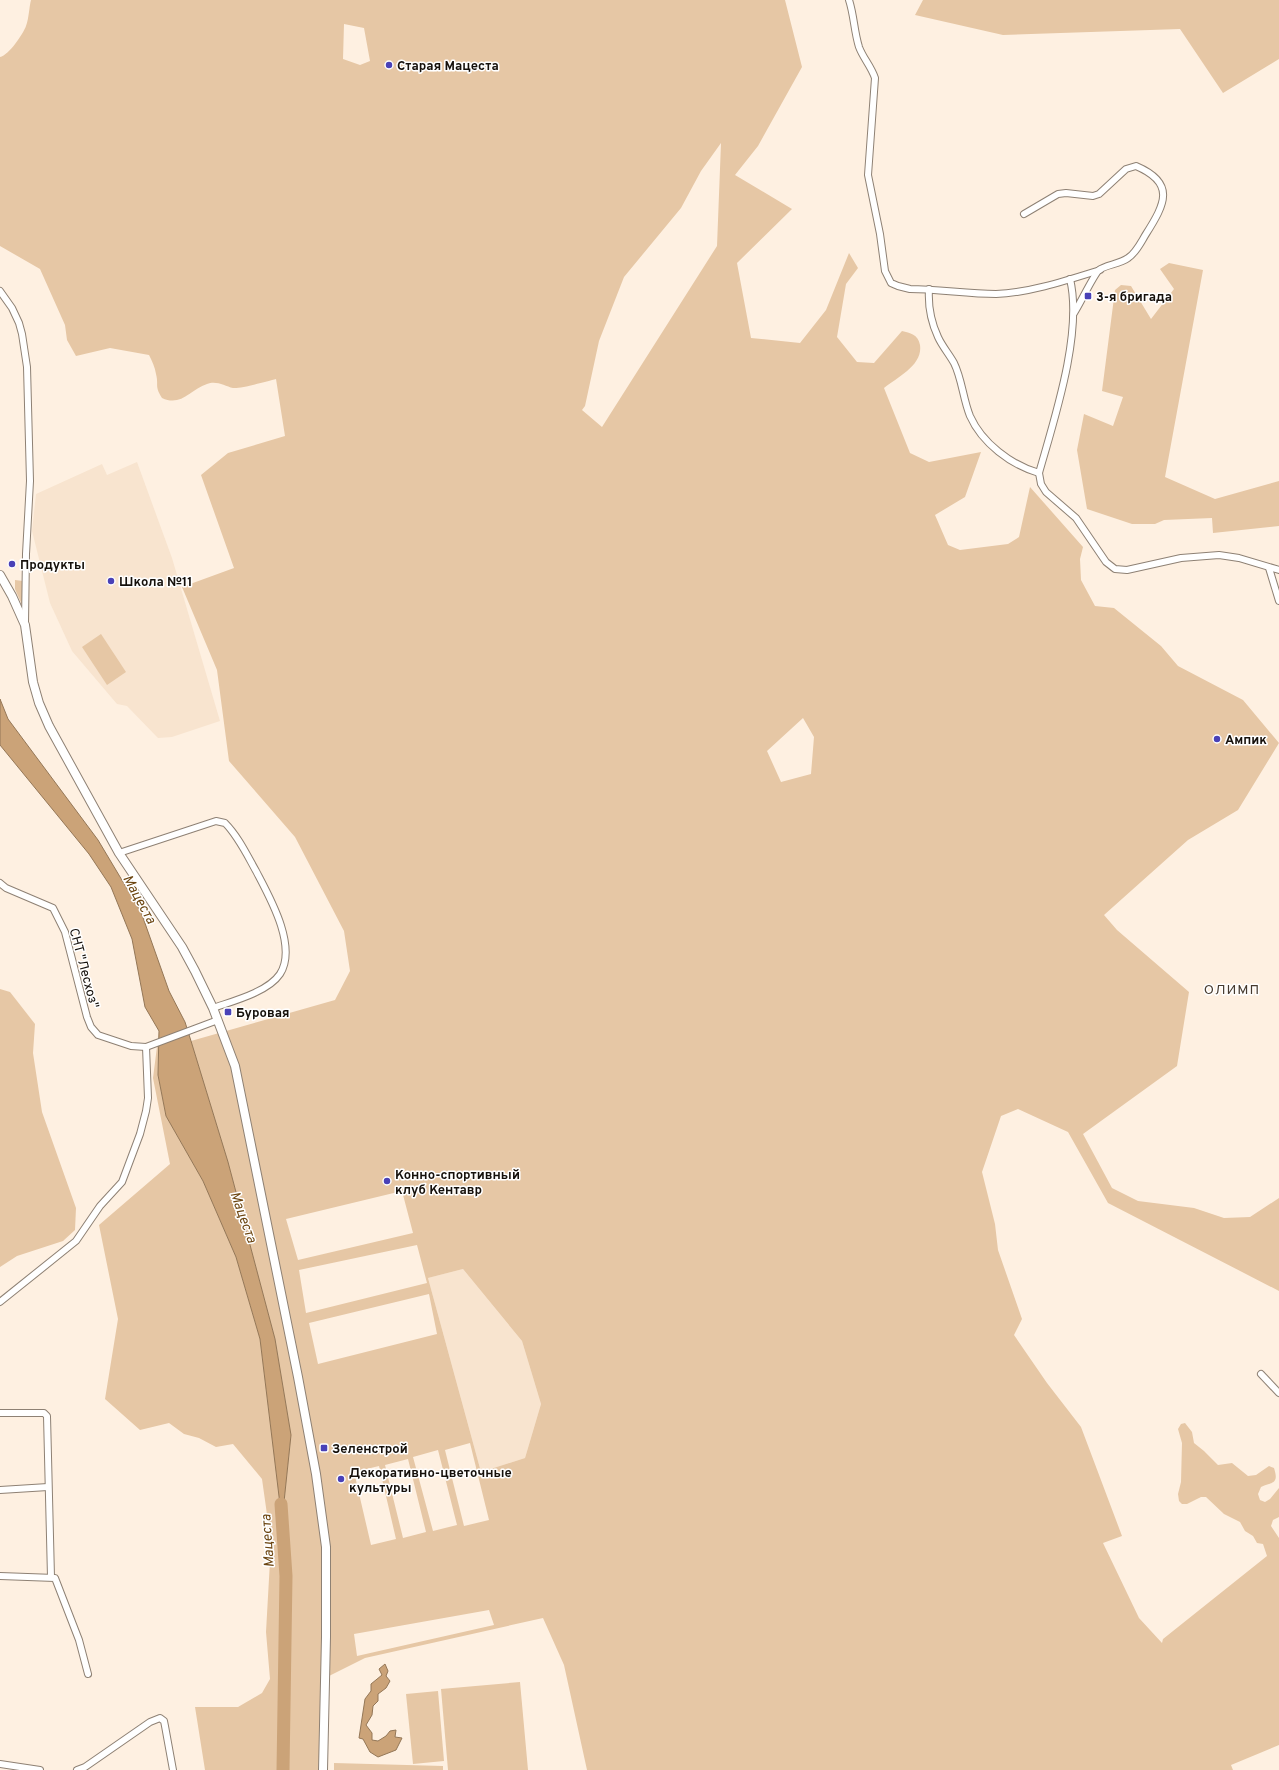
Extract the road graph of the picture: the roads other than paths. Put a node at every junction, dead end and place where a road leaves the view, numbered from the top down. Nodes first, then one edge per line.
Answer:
1 (849, 0) edge
2 (1024, 214) dead end
3 (1100, 270) junction
4 (1070, 279) junction
5 (929, 289) junction
6 (0, 291) edge
7 (1074, 313) junction
8 (1039, 473) junction
9 (1269, 568) junction
10 (1279, 570) edge
11 (0, 575) edge
12 (1279, 601) edge
13 (24, 625) junction
14 (119, 852) junction
15 (0, 883) edge
16 (213, 1008) junction
17 (218, 1020) junction
18 (146, 1047) junction
19 (0, 1302) edge
20 (1261, 1374) dead end
21 (1279, 1393) edge
22 (0, 1413) edge
23 (48, 1488) junction
24 (0, 1490) edge
25 (0, 1576) edge
26 (51, 1577) junction
27 (88, 1674) dead end
28 (0, 1764) edge
29 (40, 1770) edge
30 (77, 1770) edge
31 (174, 1770) edge
32 (323, 1770) edge

1 - 5 street
2 - 3 street
3 - 4 street
3 - 7 street
4 - 5 street
4 - 7 street
5 - 8 street
6 - 13 street
7 - 8 street
8 - 9 street
9 - 10 street
9 - 12 street
11 - 13 main road
13 - 14 main road
14 - 16 main road
14 - 16 street
15 - 18 street, СНТ "Лесхоз"
16 - 17 main road
17 - 18 street, СНТ "Лесхоз"
17 - 32 main road
18 - 19 street
20 - 21 street
22 - 23 street
23 - 24 street
23 - 26 street
25 - 26 street
26 - 27 street
28 - 29 street
30 - 31 street

